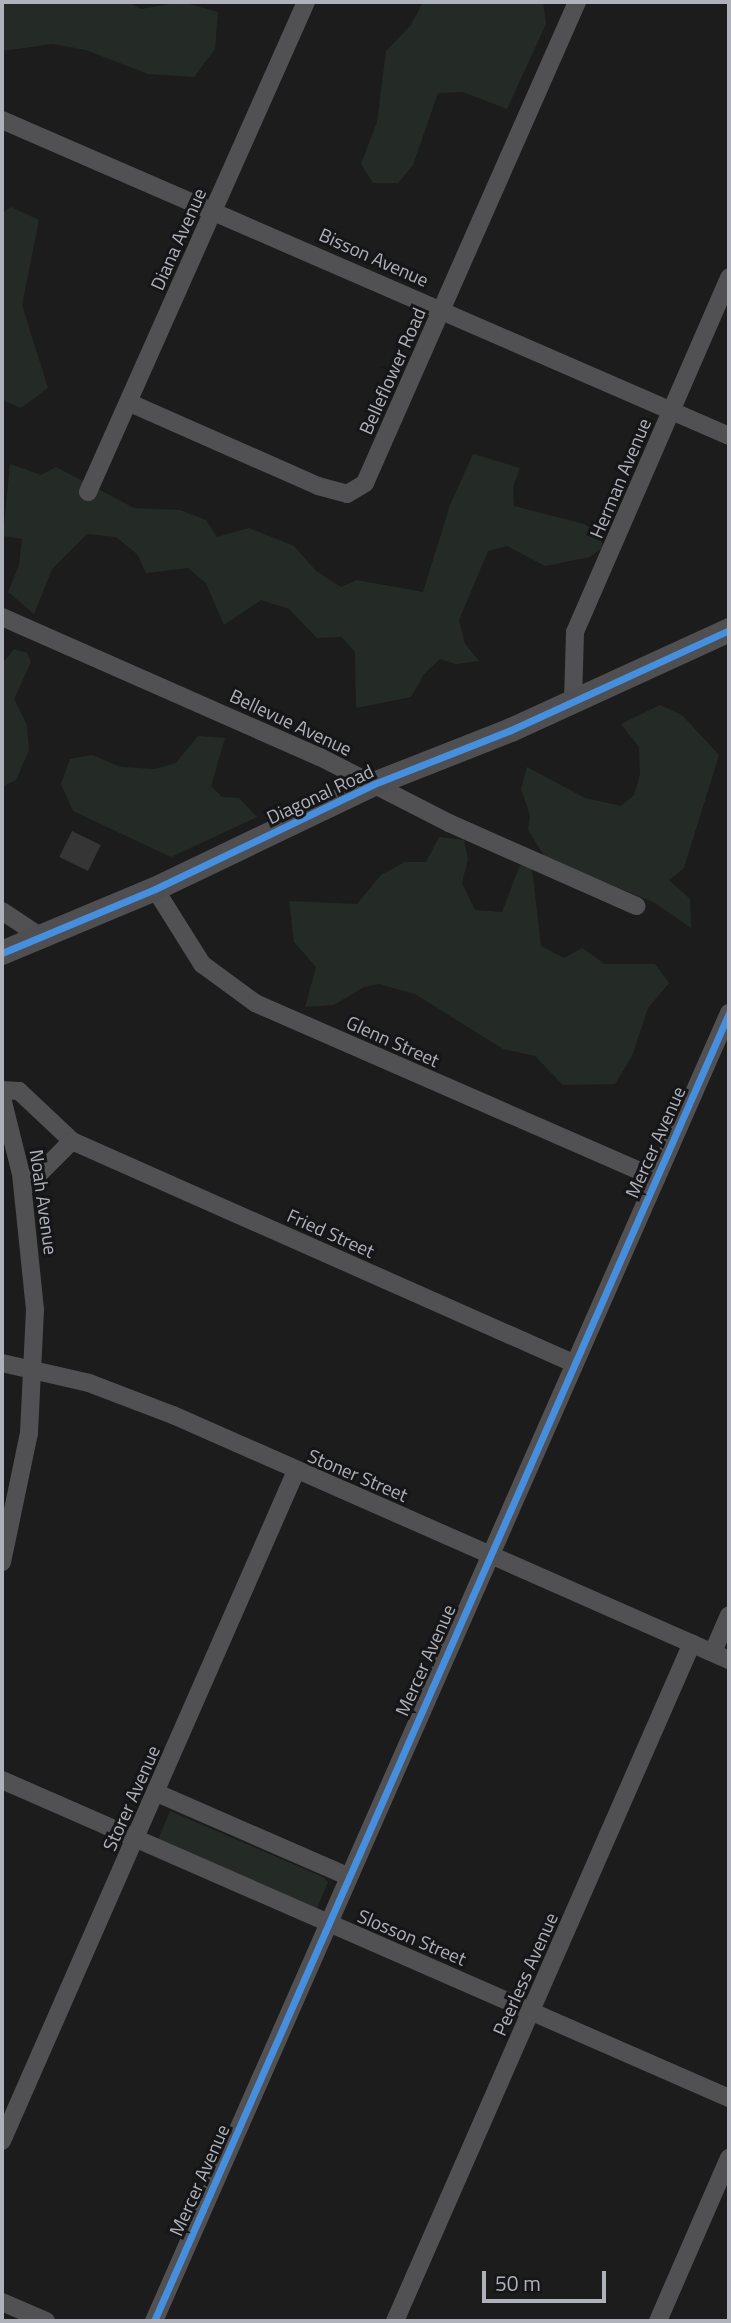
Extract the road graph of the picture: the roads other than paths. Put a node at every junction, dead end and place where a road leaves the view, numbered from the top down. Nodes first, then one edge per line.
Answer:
1 (306, 2) edge
2 (577, 2) edge
3 (2, 120) edge
4 (213, 211) junction
5 (729, 277) edge
6 (443, 310) junction
7 (130, 402) junction
8 (671, 411) junction
9 (729, 436) edge
10 (88, 492) dead end
11 (2, 617) edge
12 (729, 630) edge
13 (573, 700) junction
14 (374, 784) junction
15 (155, 889) junction
16 (636, 906) dead end
17 (2, 911) edge
18 (38, 935) junction
19 (2, 953) edge
20 (729, 1013) edge
21 (2, 1090) edge
22 (2, 1098) edge
23 (72, 1141) junction
24 (656, 1178) junction
25 (23, 1189) junction
26 (2, 1363) edge
27 (573, 1363) junction
28 (34, 1370) junction
29 (296, 1471) junction
30 (488, 1554) junction
31 (2, 1562) edge
32 (729, 1615) edge
33 (692, 1643) junction
34 (721, 1656) edge
35 (2, 1780) edge
36 (157, 1793) junction
37 (135, 1840) junction
38 (347, 1876) junction
39 (328, 1924) junction
40 (531, 2011) junction
41 (729, 2098) edge
42 (2, 2141) edge
43 (729, 2158) edge
44 (2, 2302) edge
45 (46, 2321) edge
46 (154, 2321) edge
47 (396, 2321) edge
48 (658, 2321) edge

1 - 4 street, Diana Avenue
2 - 6 street, Belleflower Road
3 - 4 street, Bisson Avenue
4 - 6 street, Bisson Avenue
4 - 7 street, Diana Avenue
5 - 8 street, Herman Avenue
6 - 7 street, Belleflower Road
6 - 8 street, Bisson Avenue
7 - 10 street, Diana Avenue
8 - 9 street, Bisson Avenue
8 - 13 street, Herman Avenue
11 - 14 street, Bellevue Avenue
12 - 13 street, Diagonal Road
13 - 14 street, Diagonal Road
14 - 15 street, Diagonal Road
14 - 16 street, Bellevue Avenue
15 - 18 street, Diagonal Road
15 - 24 street, Glenn Street
17 - 18 street
18 - 19 street, Diagonal Road
20 - 24 street, Mercer Avenue
21 - 23 street, Fried Street
22 - 25 street, Noah Avenue
23 - 25 street
23 - 27 street, Fried Street
24 - 27 street, Mercer Avenue
25 - 28 street, Noah Avenue
26 - 28 street, Stoner Street
27 - 30 street, Mercer Avenue
28 - 29 street, Stoner Street
28 - 31 street, Noah Avenue
29 - 30 street, Stoner Street
29 - 36 street, Storer Avenue
30 - 33 street, Stoner Street
30 - 38 street, Mercer Avenue
32 - 34 street
33 - 34 street, Stoner Street
33 - 40 street, Peerless Avenue
35 - 37 street, Slosson Street
36 - 37 street, Storer Avenue
36 - 38 street
37 - 39 street, Slosson Street
37 - 42 street, Storer Avenue
38 - 39 street, Mercer Avenue
39 - 40 street, Slosson Street
39 - 46 street, Mercer Avenue
40 - 41 street, Slosson Street
40 - 47 street, Peerless Avenue
43 - 48 street
44 - 45 street

